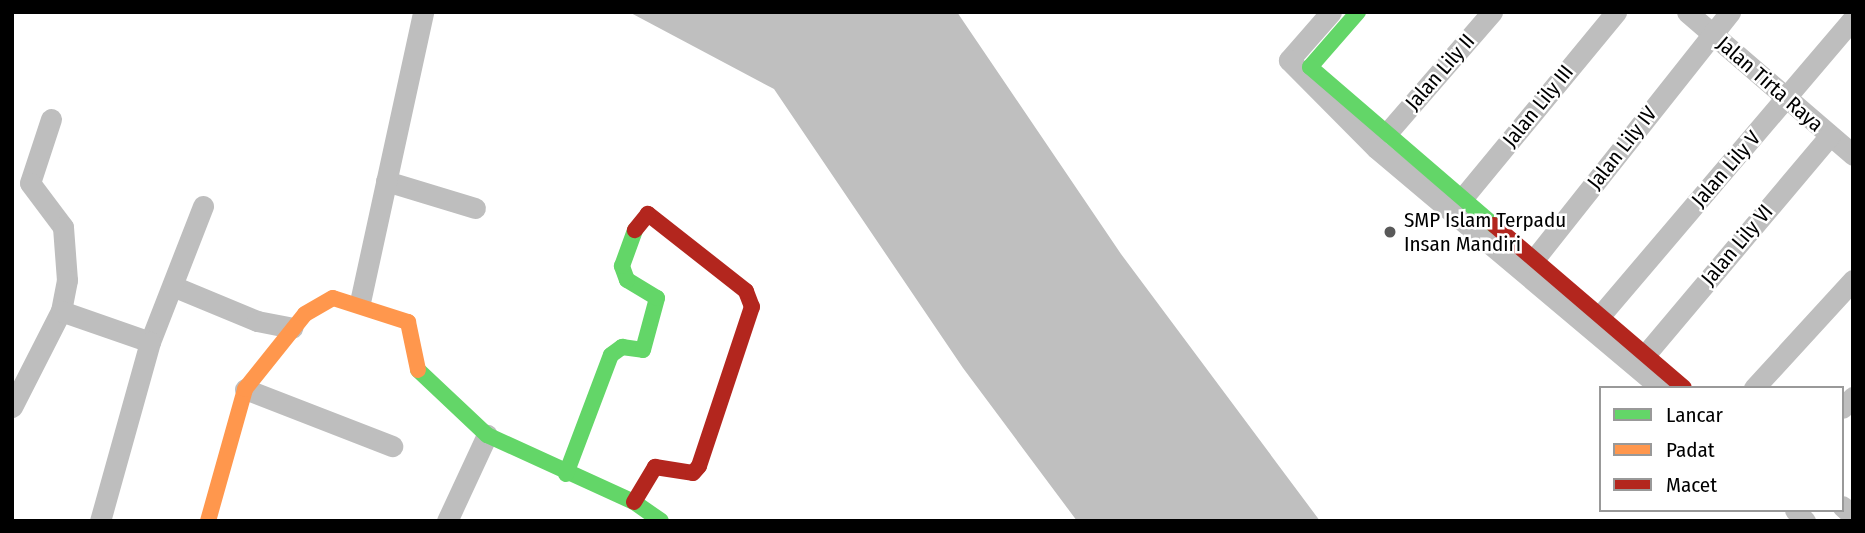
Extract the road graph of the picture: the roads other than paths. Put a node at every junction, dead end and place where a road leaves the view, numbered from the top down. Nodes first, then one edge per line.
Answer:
1 (424, 12) edge
2 (1331, 12) edge
3 (1358, 12) edge
4 (1492, 12) edge
5 (1616, 12) edge
6 (1687, 12) edge
7 (1730, 12) edge
8 (1853, 19) edge
9 (1711, 34) junction
10 (1786, 98) junction
11 (51, 119) dead end
12 (1388, 132) junction
13 (1830, 135) junction
14 (1853, 155) edge
15 (386, 181) junction
16 (1461, 200) junction
17 (203, 206) dead end
18 (475, 208) dead end
19 (1532, 262) junction
20 (1853, 280) edge
21 (175, 287) junction
22 (360, 302) junction
23 (61, 312) junction
24 (1599, 317) junction
25 (292, 328) junction
26 (150, 342) junction
27 (1645, 355) junction
28 (18, 383) edge
29 (1659, 386) edge
30 (1682, 386) edge
31 (1756, 386) edge
32 (245, 389) junction
33 (12, 407) edge
34 (487, 435) junction
35 (392, 446) dead end
36 (566, 474) junction
37 (634, 502) junction
38 (100, 521) edge
39 (208, 521) edge
40 (447, 521) edge
41 (661, 521) edge

1 - 15 street
2 - 29 street
3 - 12 street
4 - 12 street, Jalan Lily II
5 - 16 street, Jalan Lily III
6 - 9 street, Jalan Tirta Raya
7 - 9 street, Jalan Lily IV
8 - 10 street, Jalan Lily V
9 - 10 street, Jalan Tirta Raya
9 - 19 street, Jalan Lily IV
10 - 13 street, Jalan Tirta Raya
10 - 24 street, Jalan Lily V
11 - 23 street
12 - 16 street
13 - 14 street, Jalan Tirta Raya
13 - 27 street, Jalan Lily VI
15 - 18 street
15 - 22 street
16 - 19 street
17 - 21 street
19 - 24 street
20 - 31 street
21 - 25 street
21 - 26 street
22 - 25 street
22 - 34 street
23 - 26 street
23 - 28 street
24 - 27 street
25 - 32 street
26 - 38 street
27 - 30 street
28 - 33 street
32 - 35 street
32 - 39 street
34 - 36 street
34 - 40 street
36 - 37 street
36 - 37 street
37 - 41 street

